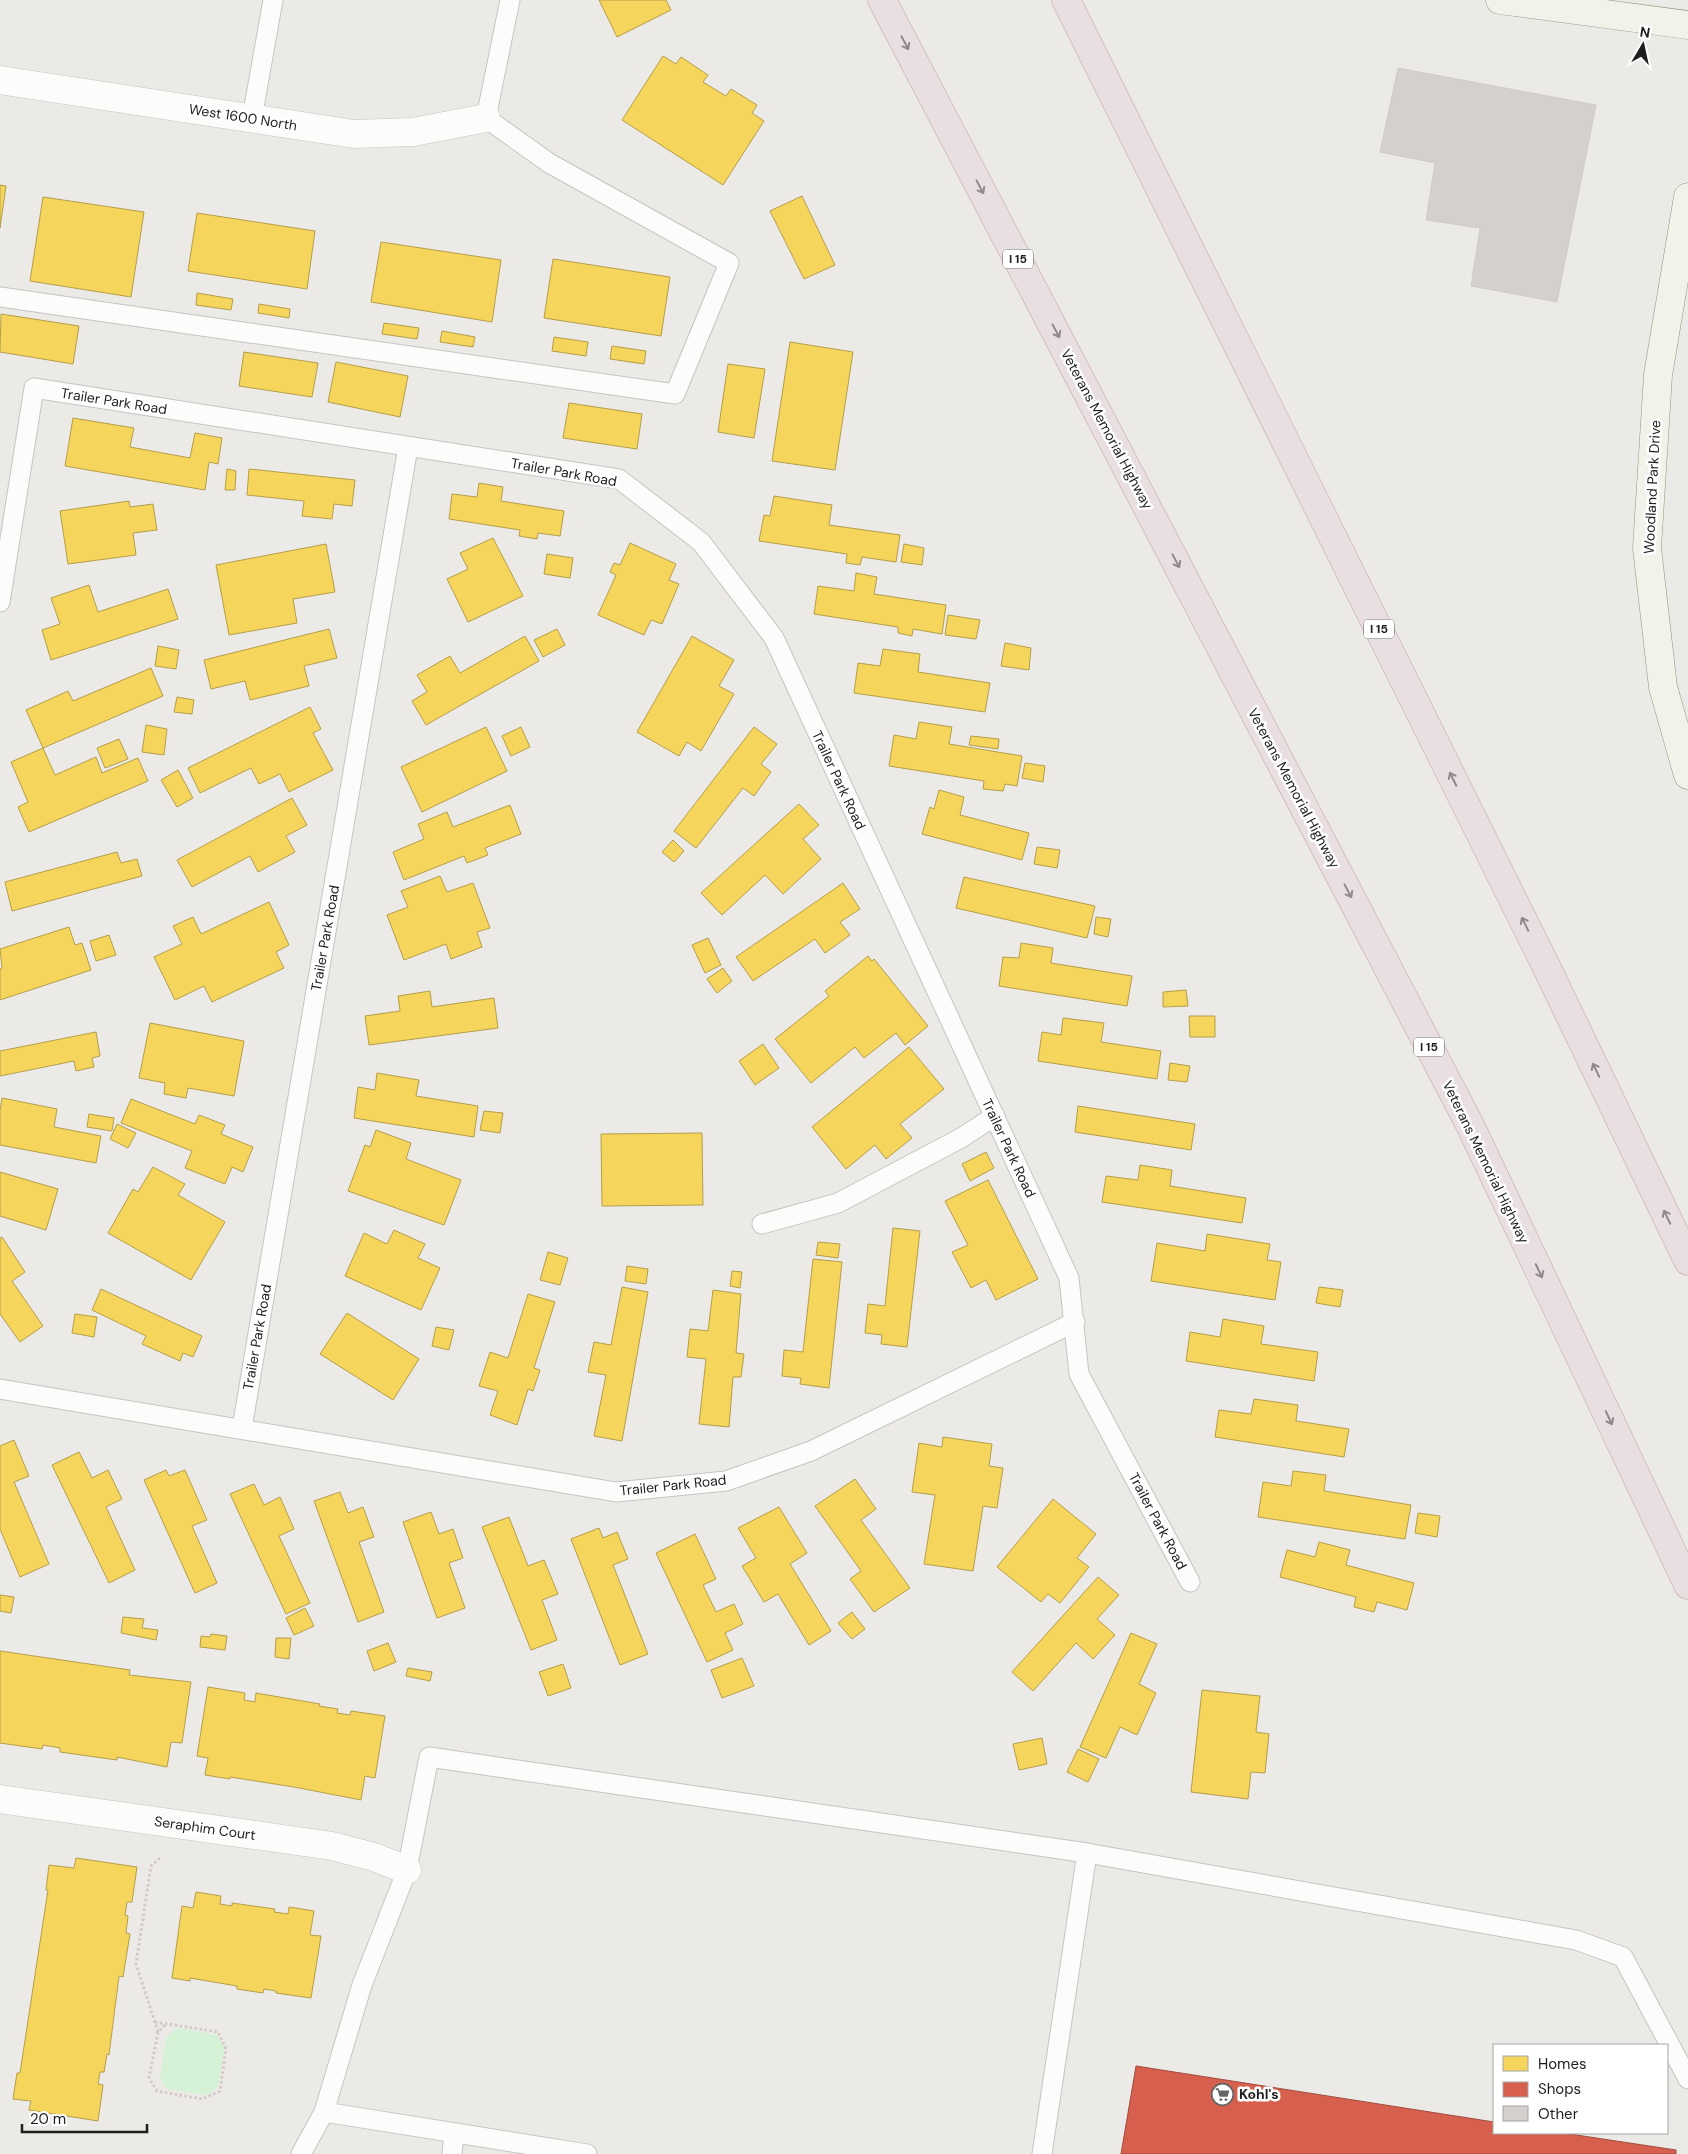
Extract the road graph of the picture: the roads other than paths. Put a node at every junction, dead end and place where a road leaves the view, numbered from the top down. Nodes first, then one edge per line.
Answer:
1 (273, 0) edge
2 (510, 0) edge
3 (882, 0) edge
4 (1066, 0) edge
5 (1500, 0) edge
6 (1688, 25) edge
7 (0, 80) edge
8 (252, 118) junction
9 (486, 118) junction
10 (1688, 197) edge
11 (0, 297) edge
12 (408, 447) junction
13 (0, 602) edge
14 (1688, 775) edge
15 (995, 1116) junction
16 (762, 1224) dead end
17 (1688, 1261) edge
18 (1075, 1322) junction
19 (0, 1389) edge
20 (242, 1428) junction
21 (1190, 1582) dead end
22 (1688, 1585) edge
23 (0, 1799) edge
24 (1087, 1853) junction
25 (407, 1870) junction
26 (1688, 2079) edge
27 (324, 2112) junction
28 (454, 2133) junction
29 (301, 2154) edge
30 (452, 2154) edge
31 (587, 2154) edge
32 (1042, 2154) edge

1 - 8 lane
2 - 9 lane
3 -> 22 highway, Veterans Memorial Highway / I 15
17 -> 4 highway, I 15
5 - 6 street
7 - 8 street, West 1600 North
8 - 9 street, West 1600 North
9 - 11 lane
10 - 14 street, Woodland Park Drive
12 - 13 lane, Trailer Park Road
12 - 15 lane, Trailer Park Road
12 - 20 lane, Trailer Park Road
15 - 16 lane
15 - 18 lane, Trailer Park Road
18 - 20 lane, Trailer Park Road
18 - 21 lane, Trailer Park Road
19 - 20 lane, Trailer Park Road
23 - 25 street, Seraphim Court
24 - 25 lane
24 - 26 lane
24 - 32 lane
25 - 27 lane
27 - 28 lane
27 - 29 lane
28 - 30 lane
28 - 31 lane

